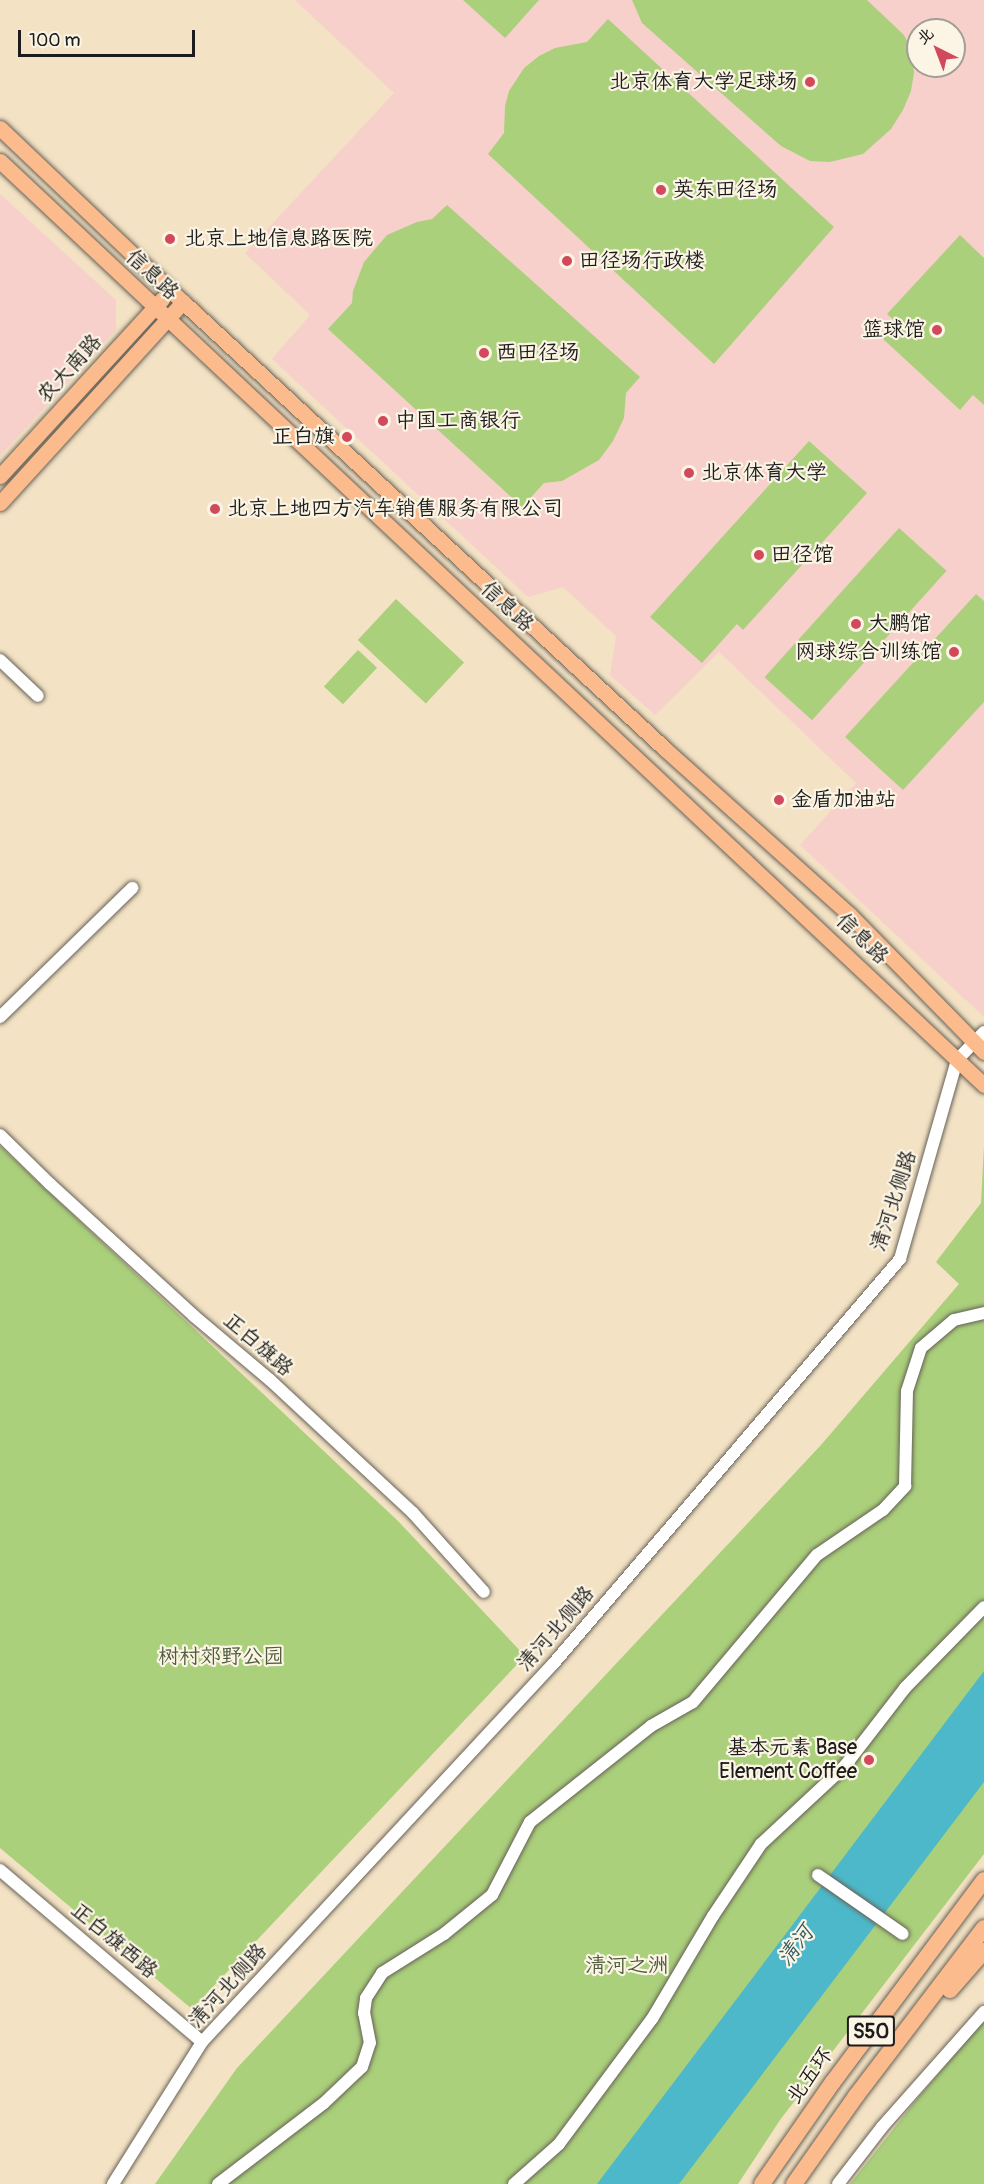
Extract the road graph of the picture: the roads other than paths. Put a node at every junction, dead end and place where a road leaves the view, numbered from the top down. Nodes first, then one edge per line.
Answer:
1 (0, 128) edge
2 (0, 161) edge
3 (171, 291) junction
4 (183, 302) junction
5 (155, 307) junction
6 (167, 319) junction
7 (0, 476) edge
8 (0, 503) edge
9 (0, 660) edge
10 (38, 696) dead end
11 (132, 888) dead end
12 (0, 1017) edge
13 (981, 1042) edge
14 (957, 1060) junction
15 (984, 1085) edge
16 (0, 1135) edge
17 (984, 1313) edge
18 (484, 1592) dead end
19 (984, 1607) edge
20 (0, 1870) edge
21 (818, 1875) dead end
22 (984, 1880) edge
23 (984, 1928) edge
24 (903, 1934) dead end
25 (984, 1951) edge
26 (984, 2012) edge
27 (202, 2042) junction
28 (856, 2096) junction
29 (113, 2184) edge
30 (218, 2184) edge
31 (514, 2184) edge
32 (762, 2184) edge
33 (794, 2184) edge
34 (838, 2184) edge

1 - 3 main road, 信息路
2 - 5 main road, 信息路
3 - 4 main road, 信息路
3 - 5 main road, 农大南路
4 - 6 main road, 农大南路
4 - 13 main road, 信息路
5 - 6 main road, 信息路
5 - 7 main road, 农大南路
6 - 8 main road, 农大南路
6 - 14 main road, 信息路
9 - 10 street
11 - 12 street
13 - 14 street
14 - 15 main road, 信息路
14 - 27 street, 清河北侧路
16 - 18 street, 正白旗路
17 - 30 street
19 - 31 street
20 - 27 street, 正白旗西路
21 - 24 street
22 - 32 highway, 北五环 / S50
23 - 28 highway, S50
25 - 28 highway
26 - 34 street
27 - 29 street, 清河北侧路
28 - 33 highway, S50

